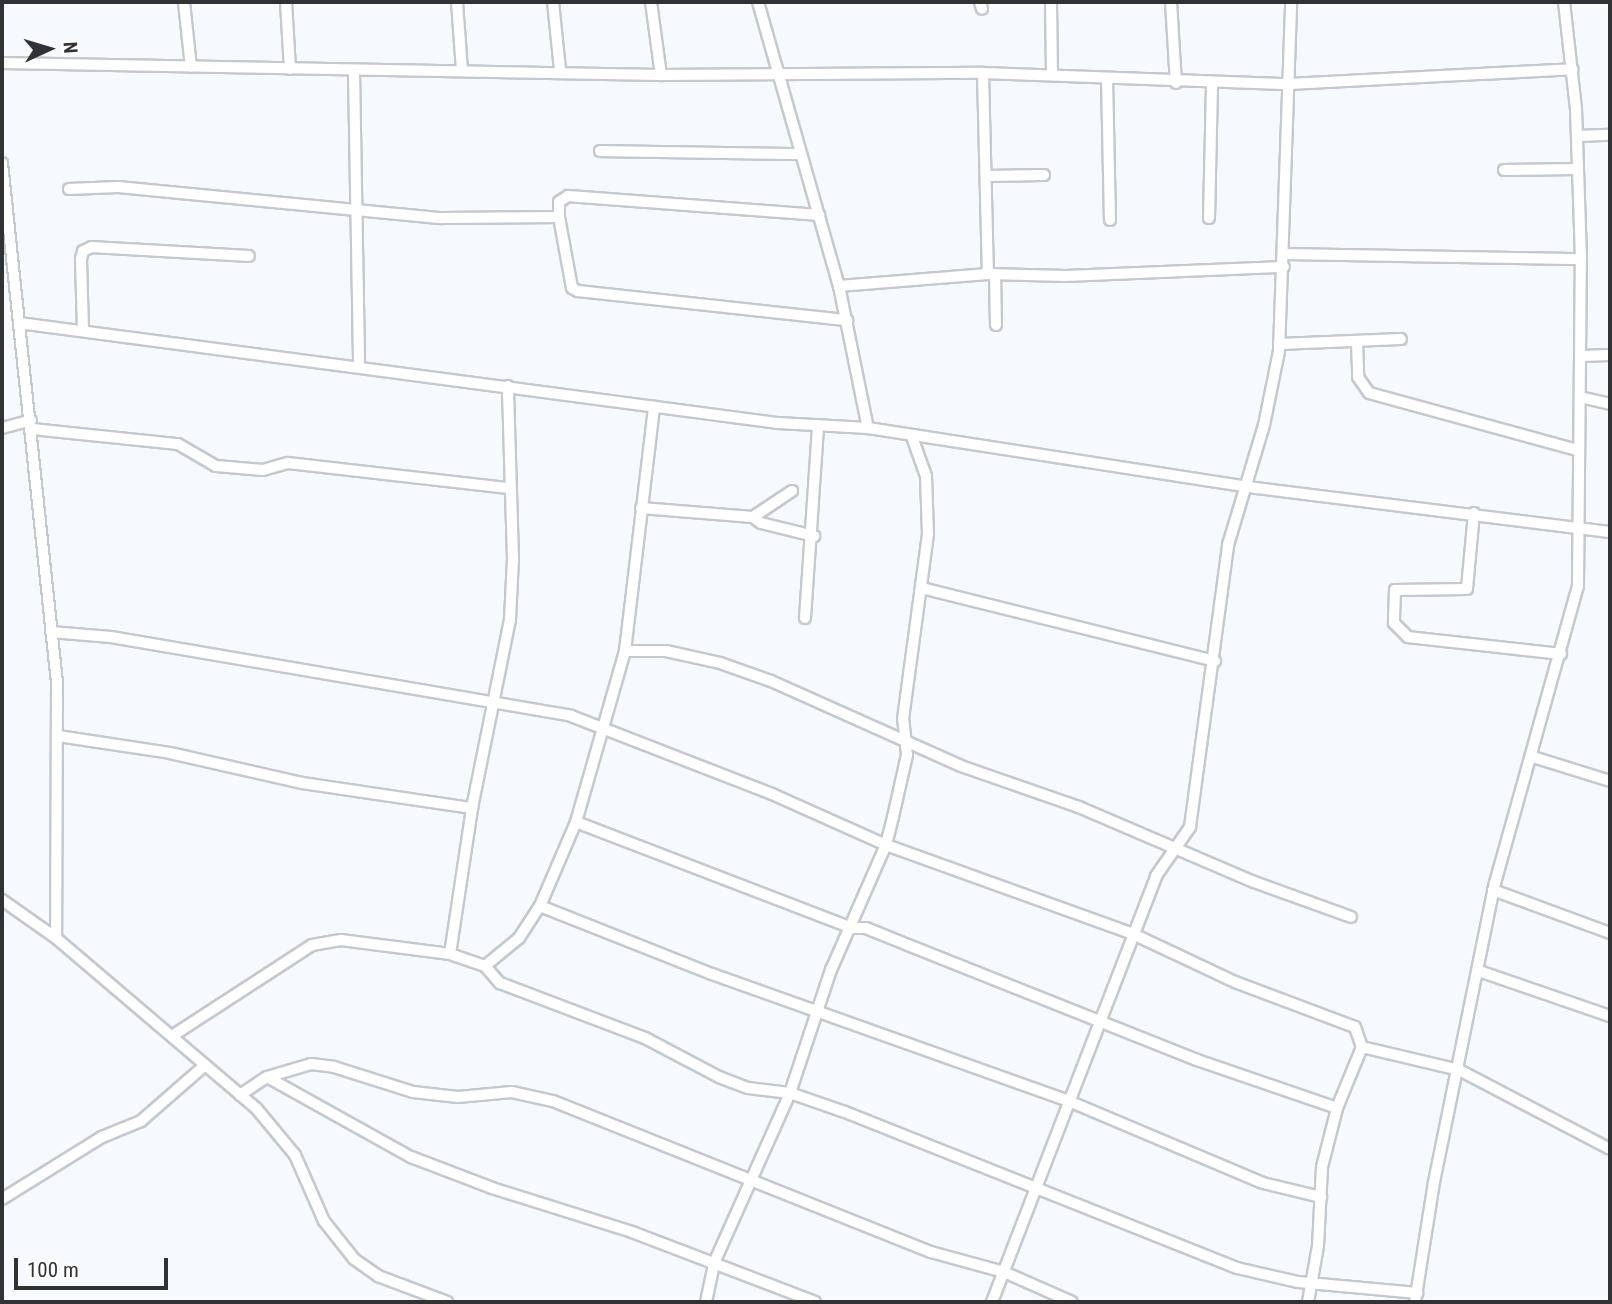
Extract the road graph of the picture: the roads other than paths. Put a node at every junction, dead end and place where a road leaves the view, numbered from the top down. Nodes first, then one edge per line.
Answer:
1 (184, 2) edge
2 (286, 2) edge
3 (457, 2) edge
4 (553, 2) edge
5 (651, 2) edge
6 (758, 2) edge
7 (1051, 2) edge
8 (1171, 2) edge
9 (1291, 2) edge
10 (1564, 2) edge
11 (2, 63) edge
12 (191, 67) junction
13 (290, 69) junction
14 (1573, 69) junction
15 (462, 70) junction
16 (559, 70) junction
17 (354, 72) junction
18 (983, 73) junction
19 (661, 75) junction
20 (778, 75) junction
21 (1052, 75) junction
22 (1107, 78) junction
23 (1176, 83) junction
24 (1212, 84) junction
25 (1289, 84) junction
26 (1610, 135) edge
27 (1577, 136) junction
28 (600, 151) dead end
29 (801, 154) junction
30 (2, 163) edge
31 (1578, 169) junction
32 (1504, 170) dead end
33 (1044, 175) dead end
34 (988, 176) junction
35 (69, 189) dead end
36 (356, 206) junction
37 (819, 215) junction
38 (559, 216) junction
39 (1209, 218) dead end
40 (1110, 220) dead end
41 (1285, 254) junction
42 (249, 256) dead end
43 (1581, 259) junction
44 (1284, 267) junction
45 (992, 274) junction
46 (839, 286) junction
47 (847, 320) junction
48 (19, 323) junction
49 (996, 325) dead end
50 (83, 331) junction
51 (1401, 339) dead end
52 (1357, 341) junction
53 (1279, 344) junction
54 (1610, 355) edge
55 (1581, 356) junction
56 (359, 366) junction
57 (508, 386) junction
58 (1580, 397) junction
59 (1610, 404) edge
60 (654, 407) junction
61 (31, 425) junction
62 (818, 425) junction
63 (2, 428) edge
64 (868, 428) junction
65 (912, 437) junction
66 (1578, 450) junction
67 (1246, 486) junction
68 (509, 488) junction
69 (793, 491) dead end
70 (641, 508) junction
71 (1474, 513) junction
72 (753, 517) junction
73 (1575, 525) junction
74 (1610, 532) edge
75 (814, 536) junction
76 (922, 588) junction
77 (805, 618) dead end
78 (51, 632) junction
79 (625, 652) junction
80 (1561, 654) junction
81 (1215, 661) junction
82 (493, 701) junction
83 (604, 727) junction
84 (58, 736) junction
85 (902, 739) junction
86 (1532, 757) junction
87 (1610, 781) edge
88 (472, 808) junction
89 (576, 822) junction
90 (886, 845) junction
91 (1180, 848) junction
92 (1493, 890) junction
93 (2, 900) edge
94 (540, 906) junction
95 (1351, 917) dead end
96 (852, 928) junction
97 (1610, 933) edge
98 (1133, 934) junction
99 (56, 938) junction
100 (450, 954) junction
101 (485, 966) junction
102 (1479, 971) junction
103 (816, 1010) junction
104 (1610, 1016) edge
105 (1100, 1020) junction
106 (172, 1036) junction
107 (1362, 1047) junction
108 (204, 1066) junction
109 (1459, 1070) junction
110 (267, 1077) junction
111 (790, 1093) junction
112 (240, 1095) junction
113 (1071, 1102) junction
114 (1337, 1108) junction
115 (1610, 1149) edge
116 (748, 1180) junction
117 (1036, 1188) junction
118 (1321, 1197) junction
119 (2, 1199) edge
120 (714, 1263) junction
121 (1004, 1272) junction
122 (1312, 1284) junction
123 (1416, 1297) edge
124 (447, 1302) edge
125 (706, 1302) edge
126 (815, 1302) edge
127 (992, 1302) edge
128 (1072, 1302) edge
129 (1308, 1302) edge

1 - 12 street
2 - 13 street
3 - 15 street
4 - 16 street
5 - 19 street
6 - 20 street
7 - 21 street
8 - 23 street
9 - 25 street
10 - 14 street
11 - 12 street
12 - 13 street
13 - 17 street
14 - 25 street
14 - 27 street
15 - 16 street
15 - 17 street
16 - 19 street
17 - 36 street
18 - 20 street
18 - 21 street
18 - 34 street
19 - 20 street
20 - 29 street
21 - 22 street
22 - 23 street
22 - 40 street
23 - 24 street
24 - 25 street
24 - 39 street
25 - 41 street
26 - 27 street
27 - 31 street
28 - 29 street
29 - 37 street
30 - 48 street
31 - 32 street
31 - 43 street
33 - 34 street
34 - 45 street
35 - 36 street
36 - 38 street
36 - 56 street
37 - 38 street
37 - 46 street
38 - 47 street
41 - 43 street
41 - 44 street
42 - 50 street
43 - 55 street
44 - 45 street
44 - 53 street
45 - 46 street
45 - 49 street
46 - 47 street
47 - 64 street
48 - 50 street
48 - 61 street
50 - 56 street
51 - 52 street
52 - 53 street
52 - 66 street
53 - 67 street
54 - 55 street
55 - 58 street
56 - 57 street
57 - 60 street
57 - 68 street
58 - 59 street
58 - 66 street
60 - 62 street
60 - 70 street
61 - 63 street
61 - 68 street
61 - 78 street
62 - 64 street
62 - 75 street
64 - 65 street
65 - 67 street
65 - 76 street
66 - 73 street
67 - 71 street
67 - 81 street
68 - 82 street
69 - 72 street
70 - 72 street
70 - 79 street
71 - 73 street
71 - 80 street
72 - 75 street
73 - 74 street
73 - 80 street
75 - 77 street
76 - 81 street
76 - 85 street
78 - 82 street
78 - 84 street
79 - 83 street
79 - 85 street
80 - 86 street
81 - 91 street
82 - 83 street
82 - 88 street
83 - 89 street
83 - 90 street
84 - 88 street
84 - 99 street
85 - 90 street
85 - 91 street
86 - 87 street
86 - 92 street
88 - 100 street
89 - 94 street
89 - 96 street
90 - 96 street
90 - 98 street
91 - 95 street
91 - 98 street
92 - 97 street
92 - 102 street
93 - 99 street
94 - 101 street
94 - 103 street
96 - 103 street
96 - 105 street
98 - 105 street
98 - 107 street
99 - 106 street
100 - 101 street
100 - 106 street
101 - 111 street
102 - 104 street
102 - 109 street
103 - 111 street
103 - 113 street
105 - 113 street
105 - 114 street
106 - 108 street
107 - 109 street
107 - 114 street
108 - 112 street
108 - 119 street
109 - 115 street
109 - 123 street
110 - 112 street
110 - 116 street
110 - 120 street
111 - 116 street
111 - 117 street
112 - 124 street
113 - 117 street
113 - 118 street
114 - 118 street
116 - 120 street
116 - 121 street
117 - 121 street
117 - 122 street
118 - 122 street
120 - 125 street
120 - 126 street
121 - 127 street
121 - 128 street
122 - 123 street
122 - 129 street

